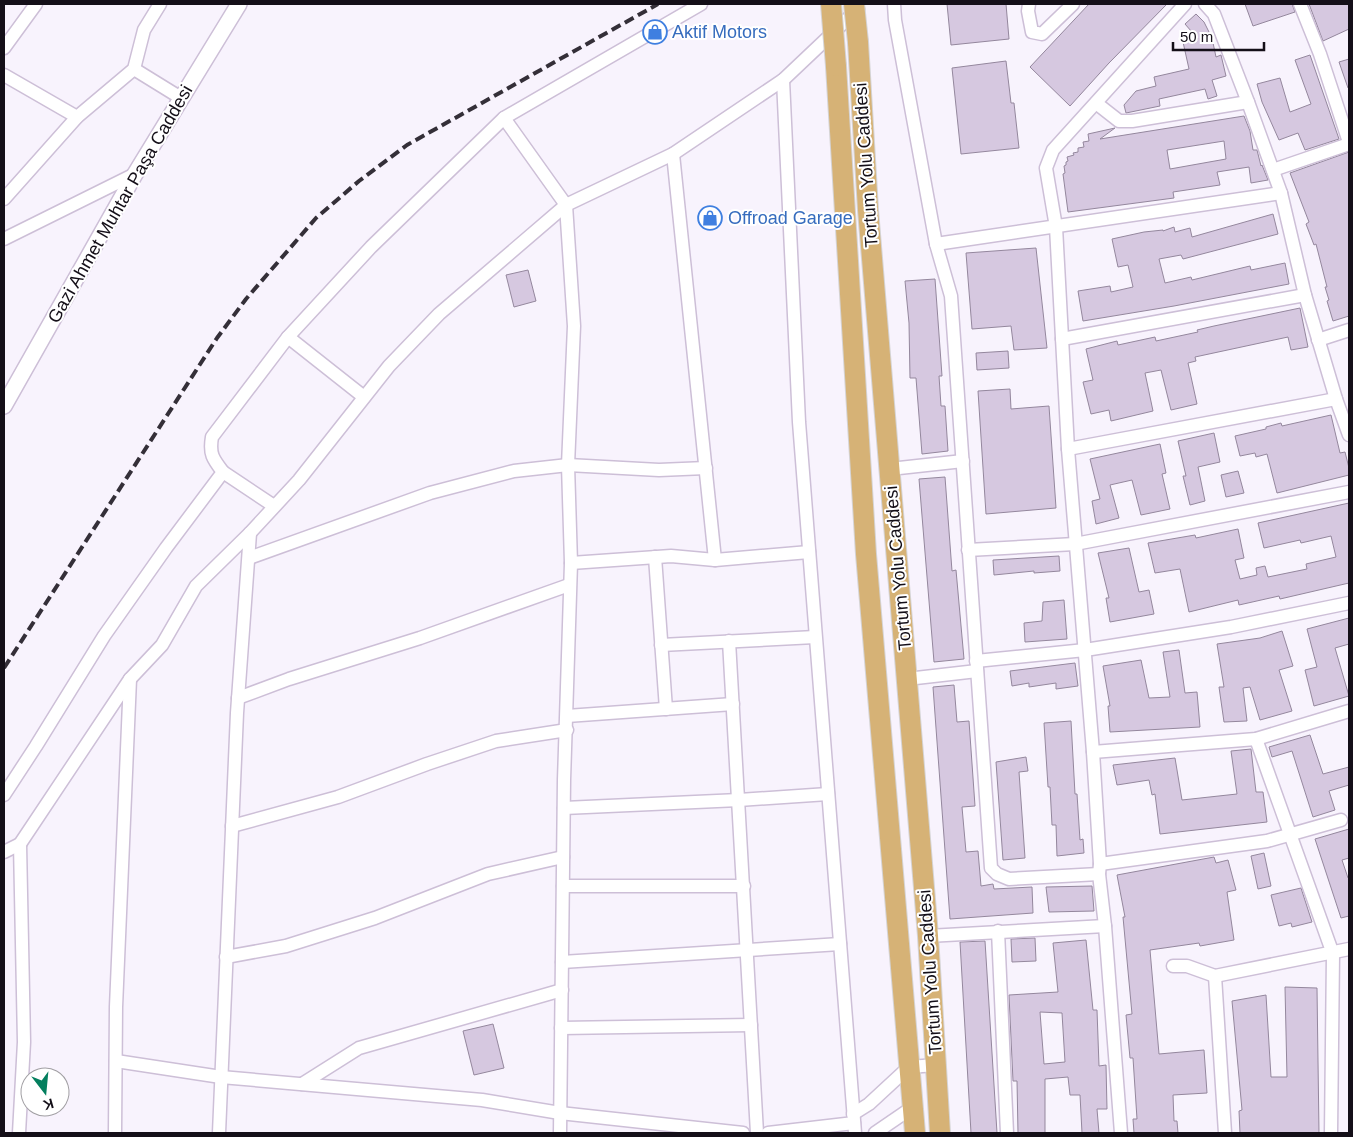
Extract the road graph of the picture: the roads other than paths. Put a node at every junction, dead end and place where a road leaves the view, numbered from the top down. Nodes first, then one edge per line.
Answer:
1 (36, 4) edge
2 (160, 4) edge
3 (239, 4) edge
4 (701, 4) edge
5 (831, 4) edge
6 (854, 4) edge
7 (864, 4) edge
8 (894, 4) edge
9 (1029, 4) edge
10 (1073, 4) edge
11 (1185, 4) edge
12 (1205, 4) edge
13 (1300, 4) edge
14 (4, 28) edge
15 (17, 29) junction
16 (4, 48) edge
17 (134, 69) junction
18 (4, 76) edge
19 (783, 80) junction
20 (181, 98) junction
21 (1248, 102) junction
22 (1096, 103) junction
23 (77, 117) junction
24 (504, 118) junction
25 (1349, 143) edge
26 (673, 154) junction
27 (1273, 170) junction
28 (136, 174) junction
29 (1281, 193) junction
30 (4, 199) edge
31 (566, 205) junction
32 (1056, 227) junction
33 (4, 239) edge
34 (936, 244) junction
35 (1305, 295) junction
36 (1349, 330) edge
37 (288, 337) junction
38 (1062, 340) junction
39 (1318, 340) junction
40 (364, 397) junction
41 (1336, 399) junction
42 (4, 406) edge
43 (1349, 435) edge
44 (1068, 450) junction
45 (963, 461) junction
46 (568, 465) junction
47 (706, 468) junction
48 (890, 469) junction
49 (223, 472) junction
50 (1349, 492) edge
51 (274, 506) junction
52 (250, 533) junction
53 (1075, 544) junction
54 (968, 550) junction
55 (809, 552) junction
56 (655, 557) junction
57 (248, 558) junction
58 (715, 560) junction
59 (570, 563) junction
60 (569, 585) junction
61 (1349, 603) edge
62 (815, 637) junction
63 (729, 642) junction
64 (661, 645) junction
65 (1085, 650) junction
66 (976, 666) junction
67 (130, 679) junction
68 (907, 679) junction
69 (238, 698) junction
70 (733, 704) junction
71 (666, 709) junction
72 (1349, 711) edge
73 (567, 716) junction
74 (567, 730) junction
75 (1256, 739) junction
76 (1093, 752) junction
77 (828, 794) junction
78 (4, 795) edge
79 (739, 800) junction
80 (564, 808) junction
81 (1341, 820) dead end
82 (232, 826) junction
83 (1291, 835) junction
84 (20, 844) junction
85 (4, 852) edge
86 (563, 857) junction
87 (1100, 869) junction
88 (563, 886) junction
89 (744, 886) junction
90 (1105, 926) junction
91 (998, 931) junction
92 (928, 936) junction
93 (840, 944) junction
94 (747, 950) junction
95 (1349, 950) edge
96 (1333, 954) junction
97 (226, 957) junction
98 (562, 962) junction
99 (1173, 966) dead end
100 (1215, 976) junction
101 (562, 990) junction
102 (751, 1025) junction
103 (562, 1028) junction
104 (116, 1062) junction
105 (936, 1065) junction
106 (909, 1067) junction
107 (221, 1077) junction
108 (302, 1084) junction
109 (913, 1106) junction
110 (560, 1113) junction
111 (854, 1123) edge
112 (666, 1129) edge
113 (20, 1133) edge
114 (115, 1133) edge
115 (219, 1133) edge
116 (560, 1133) edge
117 (743, 1133) edge
118 (757, 1133) edge
119 (768, 1133) edge
120 (875, 1133) edge
121 (915, 1133) edge
122 (940, 1133) edge
123 (1007, 1133) edge
124 (1122, 1133) edge
125 (1225, 1133) edge
126 (1331, 1133) edge

1 - 15 street
2 - 17 street
3 - 20 street, Gazi Ahmet Muhtar Paşa Caddesi
4 - 24 street
5 - 106 highway, Tortum Yolu Caddesi, bridge
6 - 48 highway, Tortum Yolu Caddesi, bridge
7 - 19 street
8 - 34 street
9 - 10 street
11 - 22 street
12 - 21 street
13 - 25 street
14 - 15 street
15 - 16 street
17 - 20 street
17 - 23 street
18 - 23 street
19 - 26 street
19 - 55 street
20 - 28 street, Gazi Ahmet Muhtar Paşa Caddesi
21 - 22 street
21 - 27 street
22 - 32 street
23 - 30 street
24 - 31 street
24 - 37 street
25 - 27 street
26 - 31 street
26 - 47 street
27 - 29 street
28 - 33 street
28 - 42 street, Gazi Ahmet Muhtar Paşa Caddesi
29 - 32 street
29 - 35 street
31 - 40 street
31 - 46 street
32 - 34 street
32 - 38 street
34 - 45 street
35 - 38 street
35 - 39 street
36 - 39 street
37 - 40 street
37 - 49 street
38 - 44 street
39 - 41 street
40 - 51 street
41 - 43 street
41 - 44 street
44 - 53 street
45 - 48 street
45 - 54 street
46 - 47 street
46 - 57 street
46 - 59 street
47 - 58 street
48 - 68 highway, Tortum Yolu Caddesi
49 - 51 street
49 - 78 street
50 - 53 street
51 - 52 street
52 - 57 street
52 - 67 street
53 - 54 street
53 - 65 street
54 - 66 street
55 - 58 street
55 - 62 street
56 - 58 street
56 - 59 street
56 - 64 street
57 - 69 street
59 - 60 street
60 - 69 street
60 - 73 street
61 - 65 street
62 - 63 street
62 - 77 street
63 - 64 street
63 - 70 street
64 - 71 street
65 - 66 street
65 - 76 street
66 - 68 street
66 - 87 street
67 - 84 street
67 - 104 street
68 - 92 highway, Tortum Yolu Caddesi
69 - 82 street
70 - 71 street
70 - 79 street
71 - 73 street
72 - 75 street
73 - 74 street
74 - 80 street
74 - 82 street
75 - 76 street
75 - 83 street
76 - 87 street
77 - 79 street
77 - 93 street
79 - 80 street
79 - 89 street
80 - 86 street
81 - 83 street
82 - 97 street
83 - 87 street
83 - 96 street
84 - 85 street
84 - 113 street
86 - 88 street
86 - 97 street
87 - 90 street
88 - 89 street
88 - 98 street
89 - 94 street
90 - 91 street
90 - 124 street
91 - 92 street
91 - 123 street
92 - 105 highway, Tortum Yolu Caddesi
93 - 94 street
93 - 111 street
94 - 98 street
94 - 102 street
95 - 96 street
96 - 100 street
96 - 126 street
97 - 107 street
98 - 101 street
99 - 100 street
100 - 125 street
101 - 103 street
101 - 108 street
102 - 103 street
102 - 118 street
103 - 110 street
104 - 107 street
104 - 114 street
105 - 106 street
105 - 122 highway, Tortum Yolu Caddesi
106 - 109 highway, Tortum Yolu Caddesi
106 - 111 street
107 - 108 street
107 - 115 street
108 - 110 street
109 - 120 street
109 - 121 highway, Tortum Yolu Caddesi
110 - 112 street
110 - 116 street
111 - 119 street
112 - 117 street

